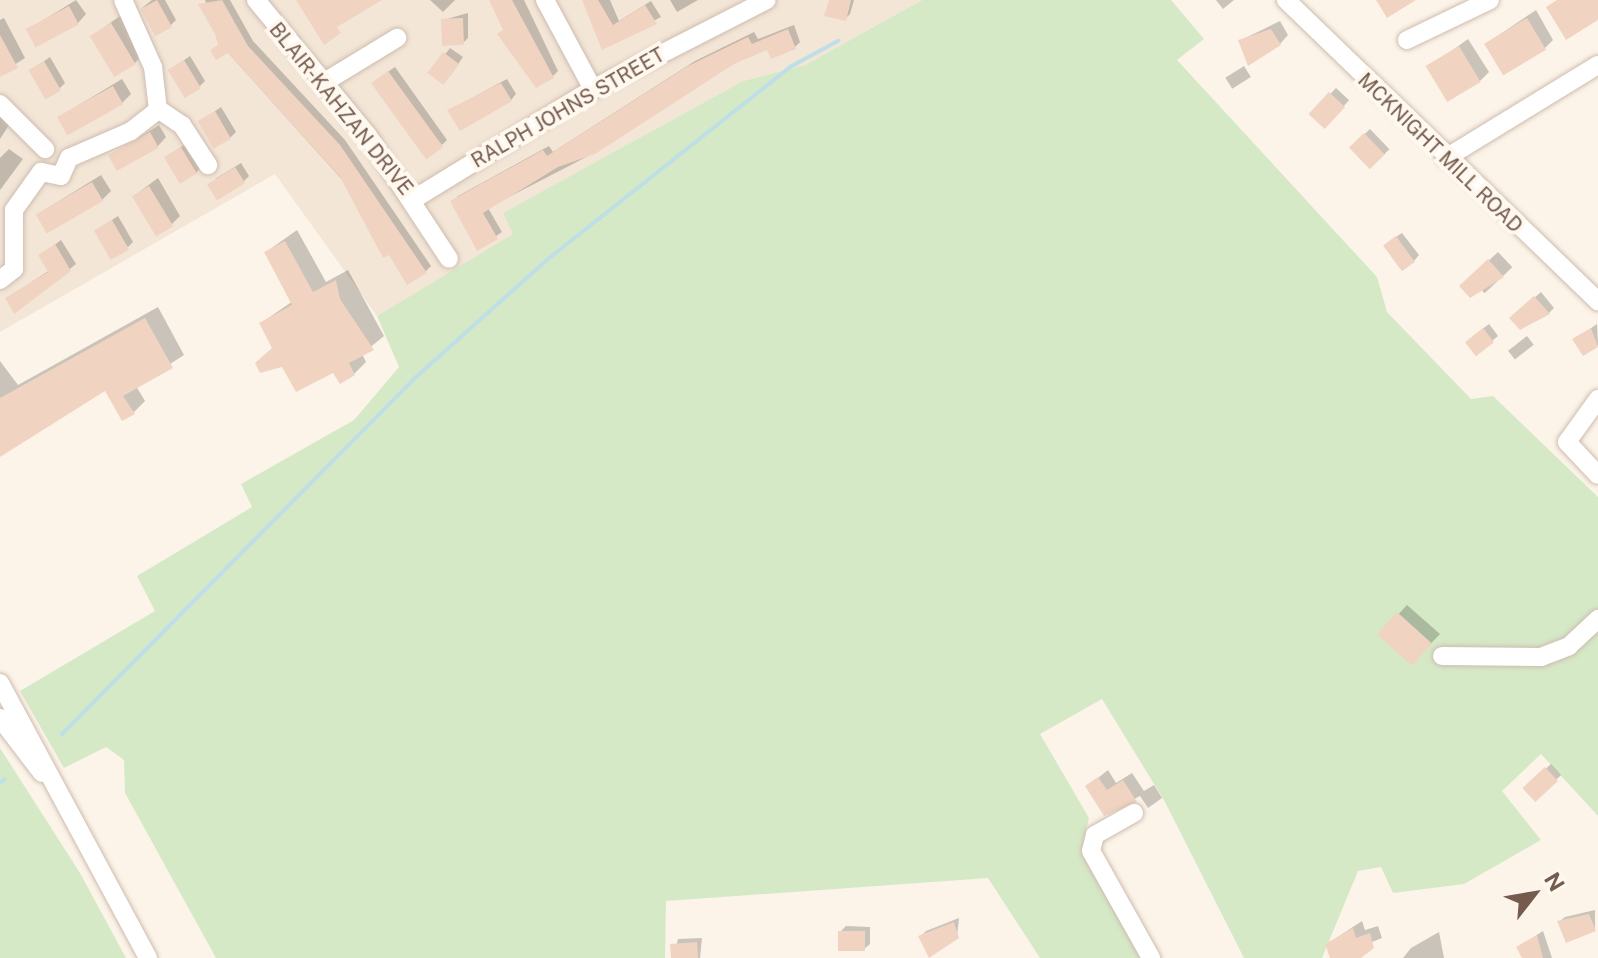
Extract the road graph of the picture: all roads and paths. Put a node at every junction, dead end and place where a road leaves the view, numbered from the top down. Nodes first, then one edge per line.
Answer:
1 (123, 0) edge
2 (256, 0) edge
3 (545, 0) edge
4 (767, 0) edge
5 (1286, 0) edge
6 (1490, 0) edge
7 (1464, 5) edge
8 (397, 38) dead end
9 (1407, 40) dead end
10 (1598, 65) edge
11 (323, 83) junction
12 (593, 89) junction
13 (0, 104) edge
14 (158, 109) junction
15 (45, 149) junction
16 (69, 158) junction
17 (1446, 158) junction
18 (208, 165) dead end
19 (41, 172) junction
20 (414, 199) junction
21 (449, 259) dead end
22 (0, 280) edge
23 (1598, 301) edge
24 (1598, 399) edge
25 (1598, 475) edge
26 (1598, 619) edge
27 (1442, 656) dead end
28 (0, 683) edge
29 (0, 718) edge
30 (49, 781) junction
31 (1134, 813) dead end
32 (148, 958) edge
33 (1151, 958) edge

1 - 14 street
2 - 11 street, BLAIR-KAHZAN DRIVE
3 - 12 street
4 - 12 street, RALPH JOHNS STREET
5 - 17 street, MCKNIGHT MILL ROAD
6 - 7 street
7 - 9 street
8 - 11 street
10 - 17 street
11 - 20 street, BLAIR-KAHZAN DRIVE
12 - 20 street, RALPH JOHNS STREET
13 - 15 street
14 - 16 street
14 - 18 street
15 - 16 street
15 - 19 street
16 - 19 street
17 - 23 street, MCKNIGHT MILL ROAD
19 - 22 street
20 - 21 street, BLAIR-KAHZAN DRIVE
24 - 25 street
26 - 27 street
28 - 30 street
29 - 30 street
30 - 32 street
31 - 33 street

